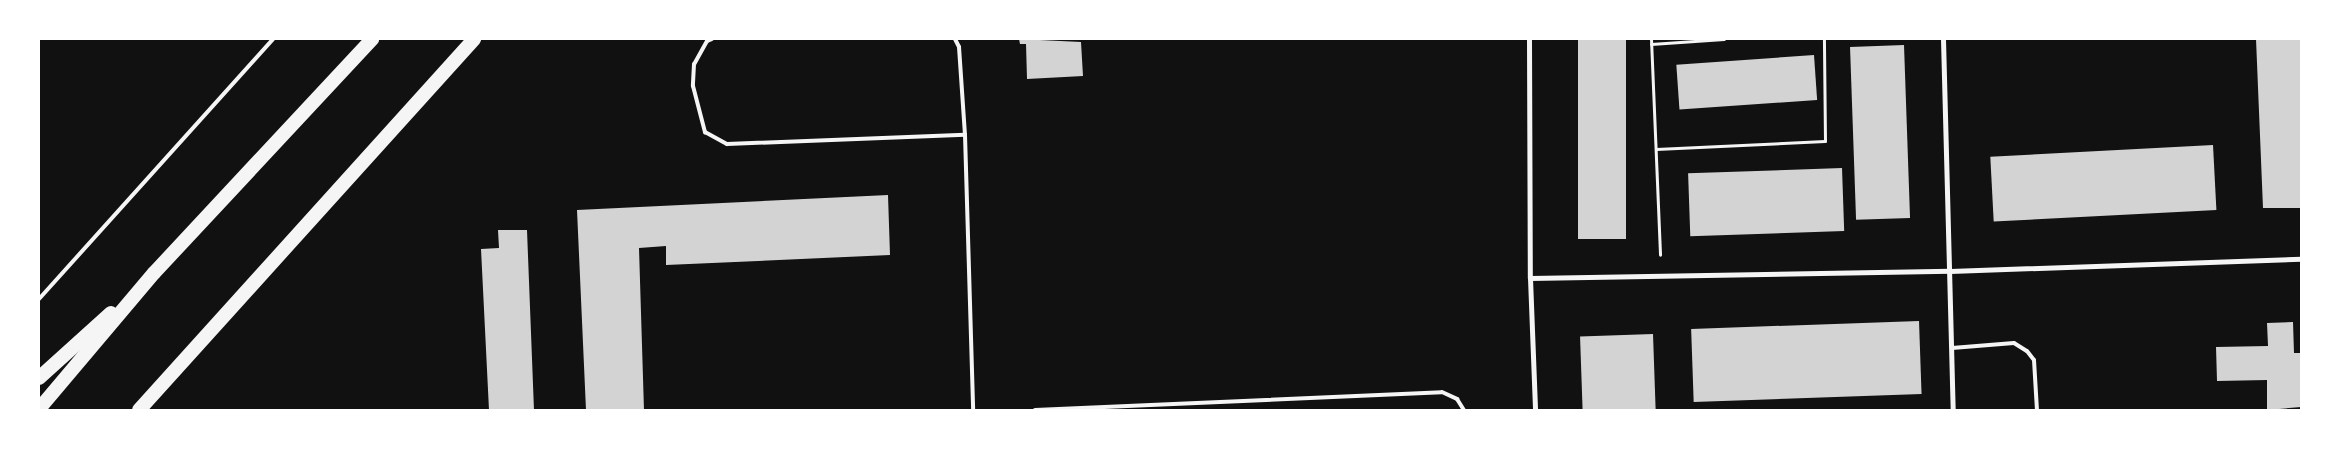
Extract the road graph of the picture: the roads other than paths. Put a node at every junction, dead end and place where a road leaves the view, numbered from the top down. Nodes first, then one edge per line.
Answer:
1 (273, 39) edge
2 (372, 39) edge
3 (474, 39) edge
4 (712, 39) edge
5 (955, 39) edge
6 (1530, 39) edge
7 (1942, 39) edge
8 (965, 135) junction
9 (2301, 259) edge
10 (1950, 271) junction
11 (154, 273) junction
12 (1530, 278) junction
13 (39, 299) edge
14 (1952, 348) junction
15 (189, 355) junction
16 (39, 378) edge
17 (39, 409) edge
18 (139, 410) edge
19 (145, 410) edge
20 (973, 410) edge
21 (1035, 410) edge
22 (1464, 410) edge
23 (1535, 410) edge
24 (1953, 410) edge
25 (2037, 410) edge

1 - 13 lane
2 - 11 highway
3 - 15 highway
4 - 8 lane
5 - 8 lane
6 - 12 street
7 - 10 street
8 - 20 lane
9 - 10 street
10 - 12 street
10 - 14 street
11 - 16 highway
11 - 17 highway
12 - 23 street
14 - 24 street
14 - 25 lane
15 - 18 highway
15 - 19 highway
21 - 22 lane

